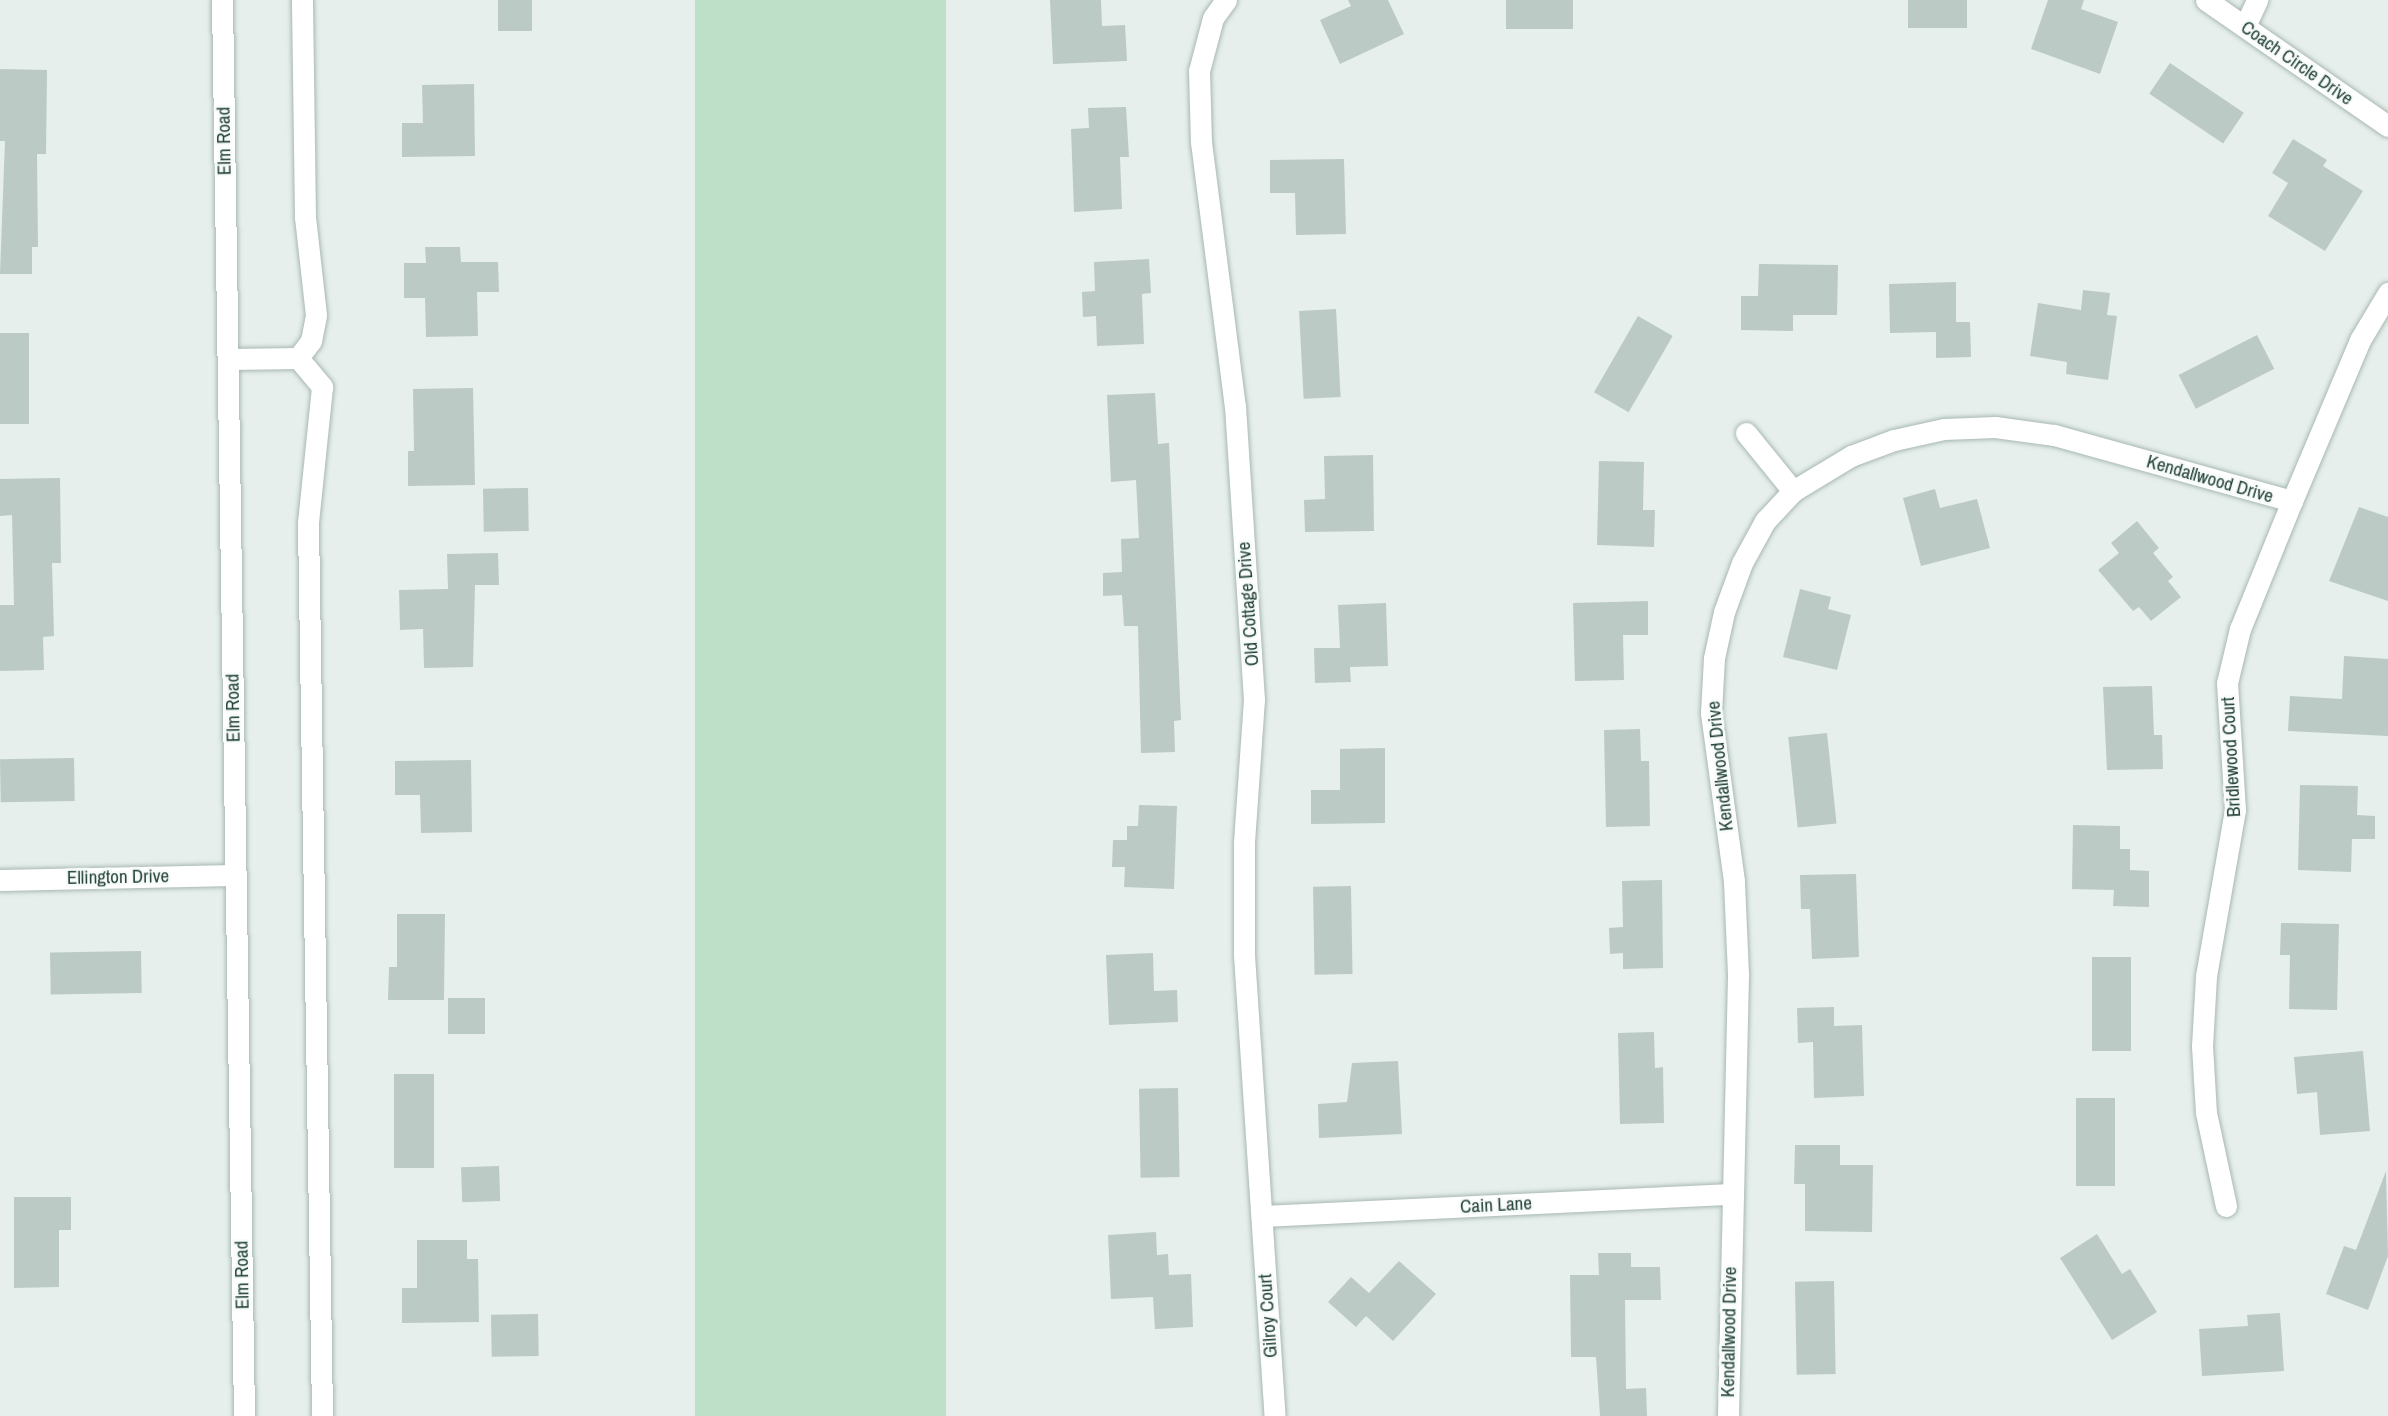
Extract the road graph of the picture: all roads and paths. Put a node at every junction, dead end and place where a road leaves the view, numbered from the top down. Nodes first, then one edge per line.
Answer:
1 (222, 0) edge
2 (302, 0) edge
3 (1226, 0) edge
4 (2206, 0) edge
5 (2257, 0) edge
6 (2245, 26) junction
7 (2388, 126) edge
8 (2388, 293) edge
9 (298, 358) junction
10 (229, 359) junction
11 (1746, 433) dead end
12 (1793, 491) junction
13 (2292, 502) junction
14 (235, 875) junction
15 (0, 880) edge
16 (1731, 1194) junction
17 (2226, 1206) dead end
18 (1262, 1216) junction
19 (244, 1416) edge
20 (322, 1416) edge
21 (1275, 1416) edge
22 (1728, 1416) edge

1 - 10 street, Elm Road
2 - 9 street
3 - 18 street, Old Cottage Drive
4 - 6 street, Coach Circle Drive
5 - 6 street
6 - 7 street, Coach Circle Drive
8 - 13 street, Bridlewood Court
9 - 10 street
9 - 20 street
10 - 14 street, Elm Road
11 - 12 street
12 - 13 street, Kendallwood Drive
12 - 16 street, Kendallwood Drive
13 - 17 street, Bridlewood Court
14 - 15 street, Ellington Drive
14 - 19 street, Elm Road
16 - 18 street, Cain Lane
16 - 22 street, Kendallwood Drive
18 - 21 street, Gilroy Court

